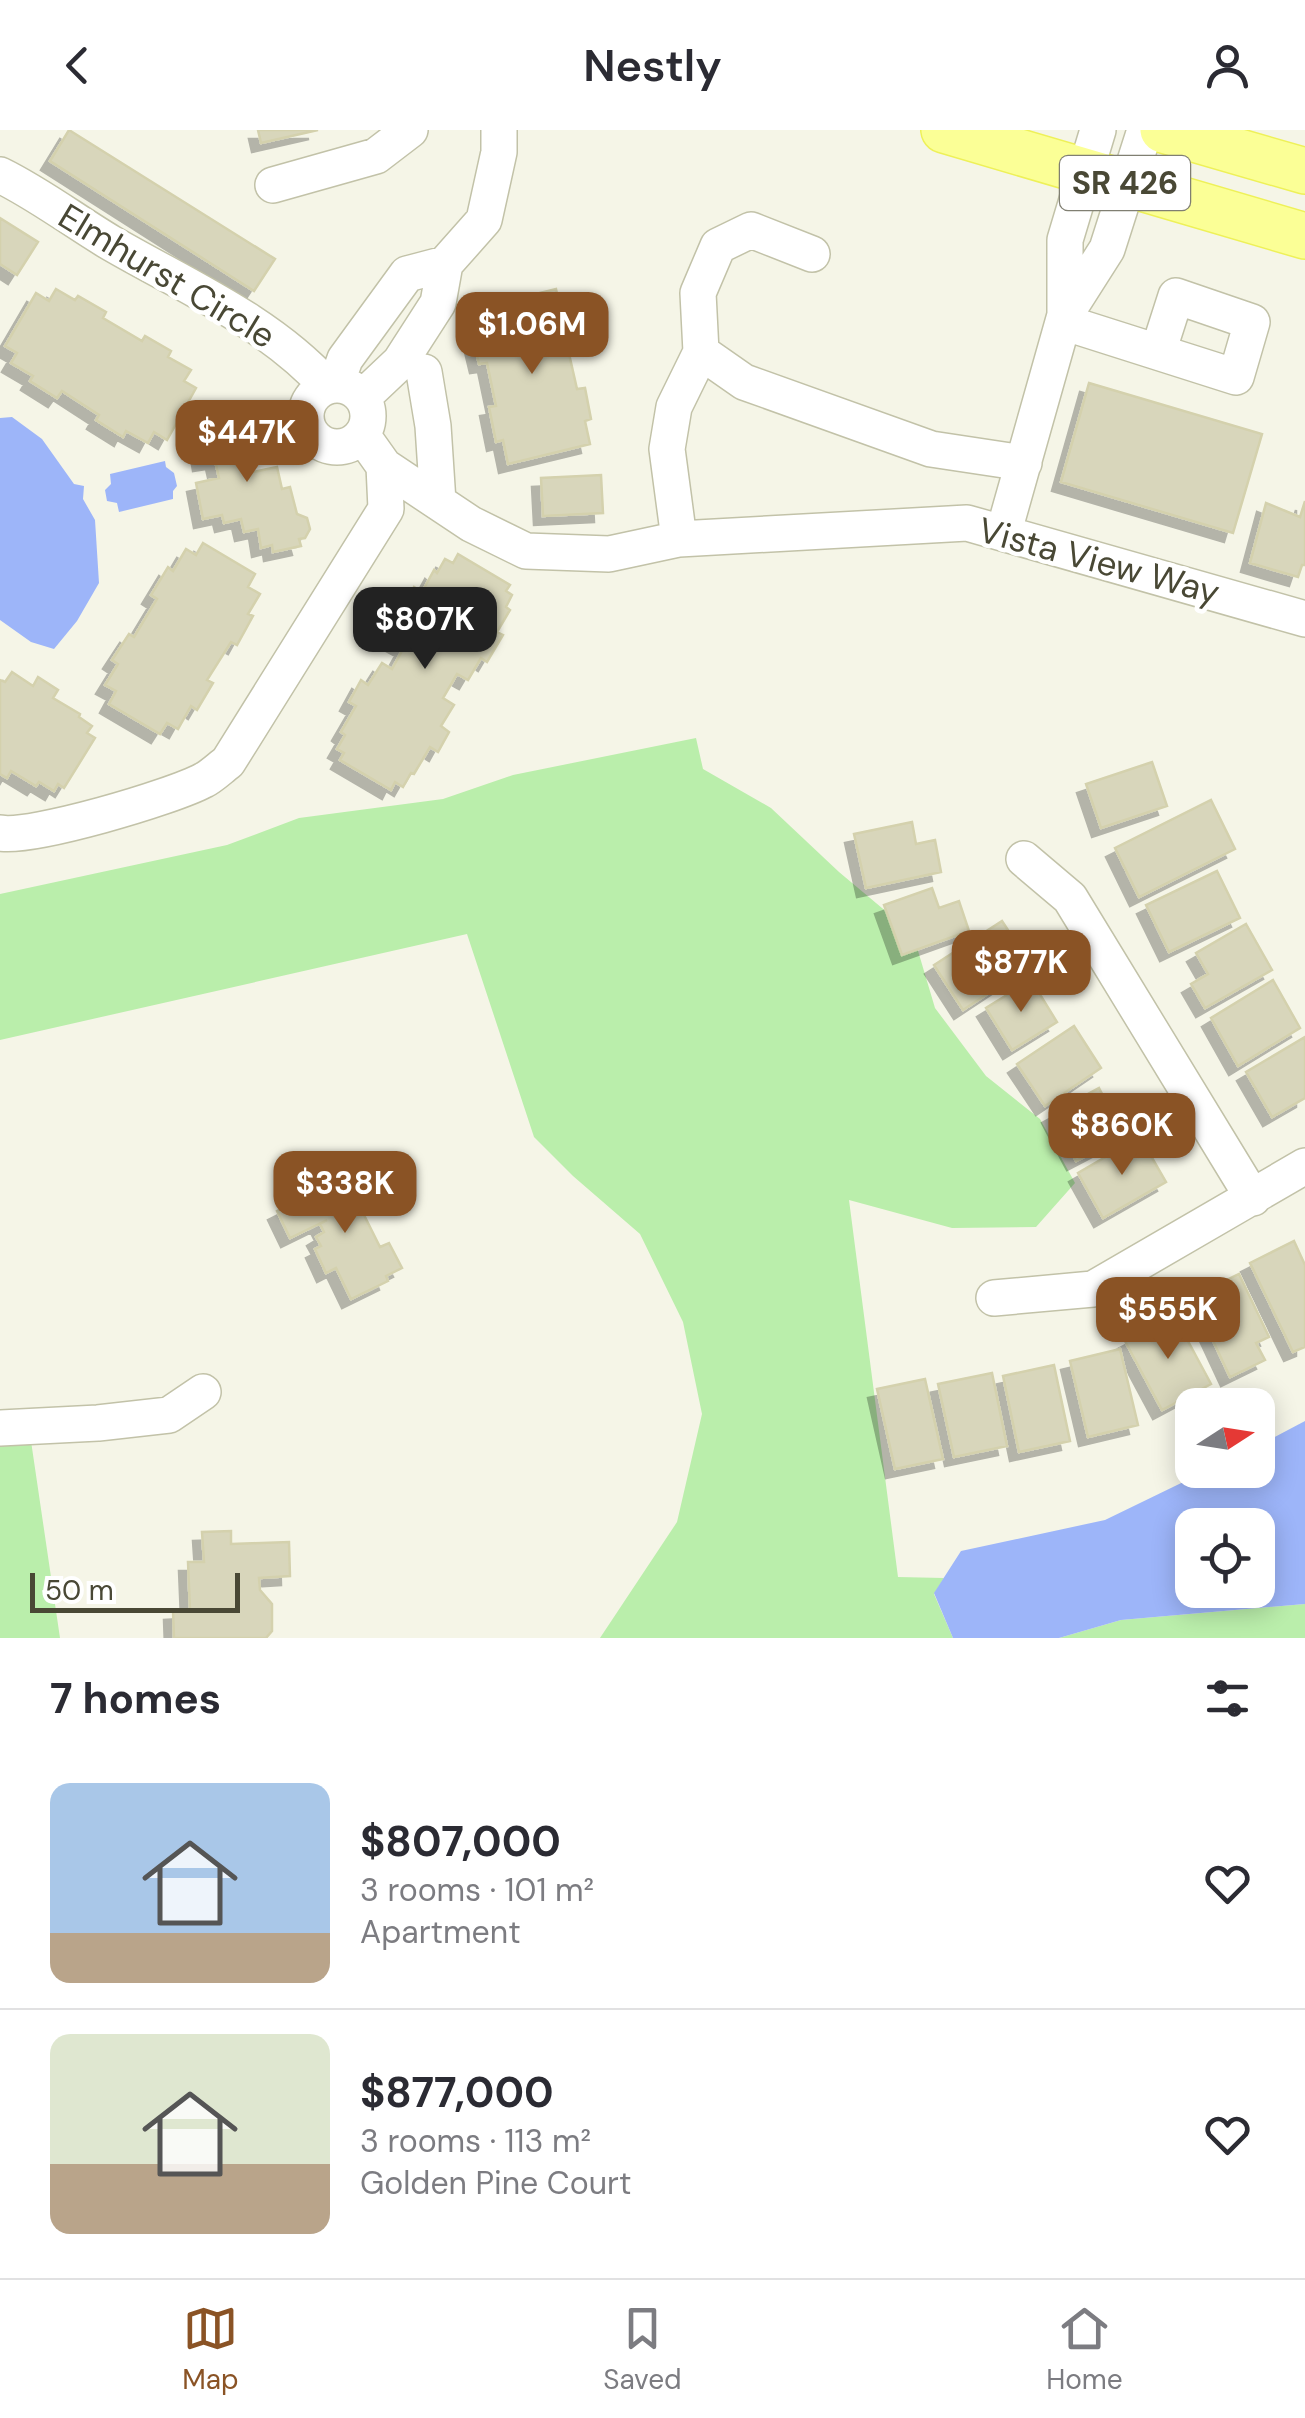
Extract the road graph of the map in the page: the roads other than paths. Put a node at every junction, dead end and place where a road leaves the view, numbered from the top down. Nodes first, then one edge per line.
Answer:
1 (407, 130) edge
2 (499, 130) edge
3 (944, 130) edge
4 (1145, 130) edge
5 (1163, 130) edge
6 (1092, 151) edge
7 (1305, 171) edge
8 (0, 175) edge
9 (273, 185) dead end
10 (1130, 185) junction
11 (1305, 236) edge
12 (812, 254) dead end
13 (444, 264) junction
14 (382, 308) junction
15 (1064, 319) junction
16 (416, 335) junction
17 (701, 352) junction
18 (1158, 352) dead end
19 (424, 372) dead end
20 (342, 389) junction
21 (362, 435) junction
22 (1024, 464) junction
23 (384, 466) junction
24 (438, 502) junction
25 (1004, 531) junction
26 (665, 542) junction
27 (1305, 618) edge
28 (0, 833) edge
29 (1024, 858) dead end
30 (1305, 1166) edge
31 (1253, 1198) junction
32 (994, 1298) dead end
33 (204, 1392) dead end
34 (0, 1428) edge

1 - 9 street
2 - 13 street
3 - 6 main road, SR 426
4 - 10 street
5 - 7 main road, SR 426
6 - 10 main road, SR 426
6 - 15 street
8 - 20 street, Elmhurst Circle
10 - 11 main road, SR 426
10 - 15 street
12 - 17 street
13 - 14 street
13 - 16 street
14 - 16 street
14 - 20 street
15 - 18 street
15 - 22 street
16 - 20 street
17 - 22 street
17 - 26 street
19 - 24 street
20 - 21 street
20 - 21 street
21 - 23 street
22 - 25 street
23 - 24 street, Vista View Way
23 - 28 street
24 - 26 street, Vista View Way
25 - 26 street, Vista View Way
25 - 27 street, Vista View Way
29 - 31 street
30 - 31 street
31 - 32 street
33 - 34 street

